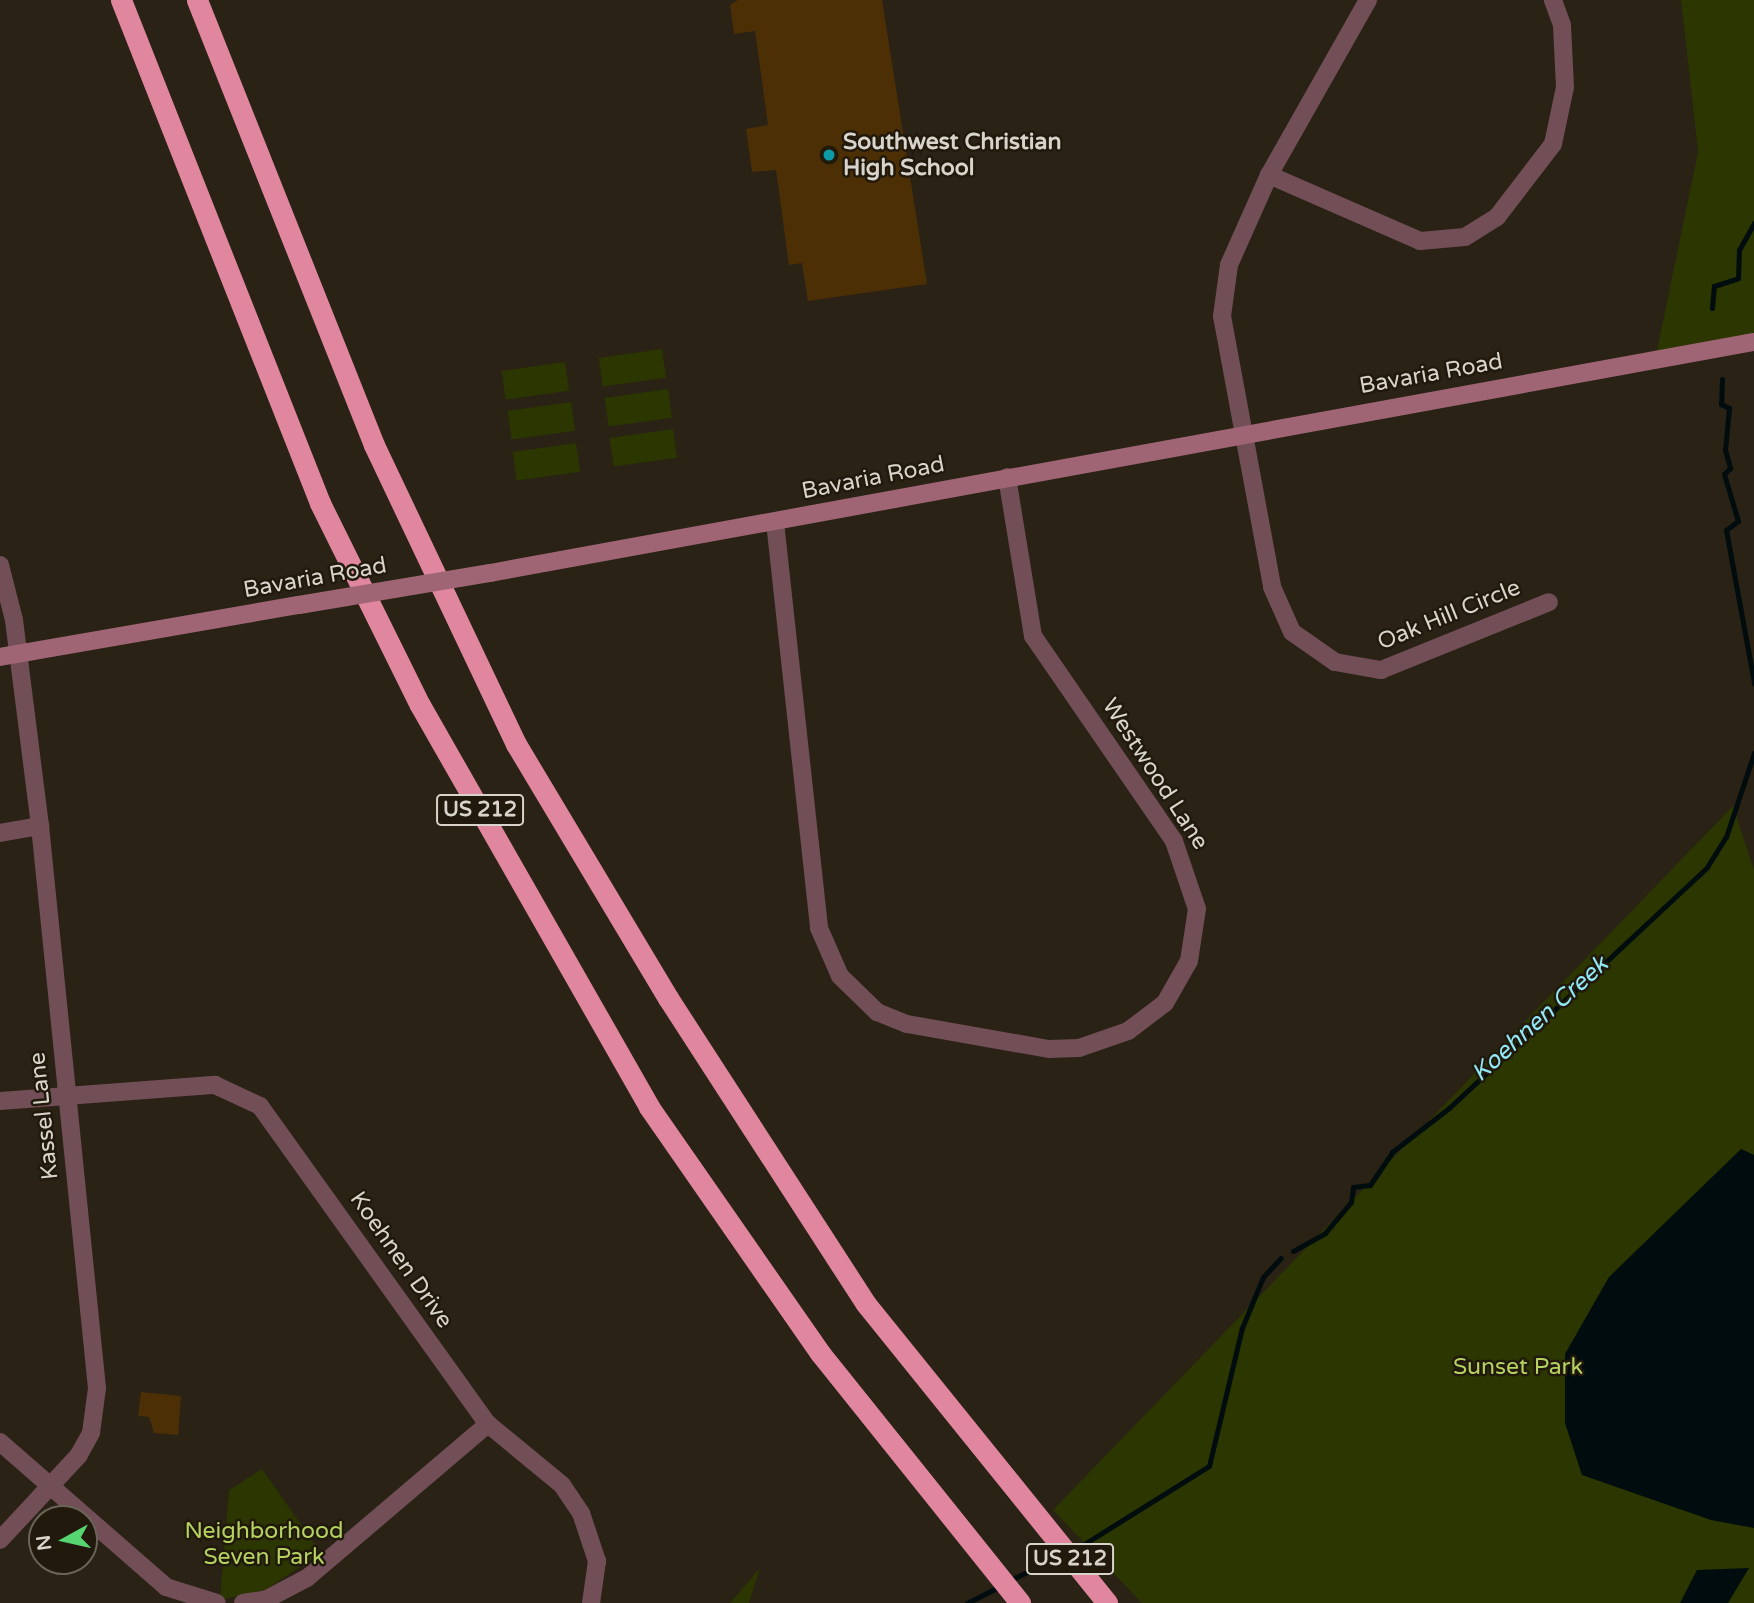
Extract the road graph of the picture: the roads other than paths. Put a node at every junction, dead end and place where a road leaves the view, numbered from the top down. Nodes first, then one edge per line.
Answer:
1 (121, 0) edge
2 (197, 0) edge
3 (1368, 0) edge
4 (1553, 0) edge
5 (1269, 175) junction
6 (1754, 342) edge
7 (1242, 432) junction
8 (1007, 477) junction
9 (775, 522) junction
10 (0, 565) edge
11 (1549, 602) dead end
12 (8, 655) edge
13 (40, 826) junction
14 (0, 833) edge
15 (66, 1094) junction
16 (0, 1101) edge
17 (488, 1424) junction
18 (0, 1442) edge
19 (54, 1486) junction
20 (0, 1540) edge
21 (1107, 1602) edge
22 (216, 1603) edge
23 (243, 1603) edge
24 (592, 1603) edge
25 (1020, 1603) edge

1 - 25 highway, US 212
2 - 21 highway, US 212
3 - 5 street, Oak Hill Circle
4 - 5 street
5 - 7 street, Oak Hill Circle
6 - 7 street, Bavaria Road
7 - 8 street, Bavaria Road
7 - 11 street, Oak Hill Circle
8 - 9 street, Bavaria Road
8 - 9 street, Westwood Lane
9 - 12 street, Bavaria Road, bridge
10 - 12 street, Kassel Lane
12 - 13 street, Kassel Lane
13 - 14 street
13 - 15 street, Kassel Lane
15 - 16 street, Koehnen Drive
15 - 17 street, Koehnen Drive
15 - 19 street, Kassel Lane
17 - 23 street
17 - 24 street, Koehnen Drive
18 - 19 street
19 - 20 street, Kassel Lane
19 - 22 street

